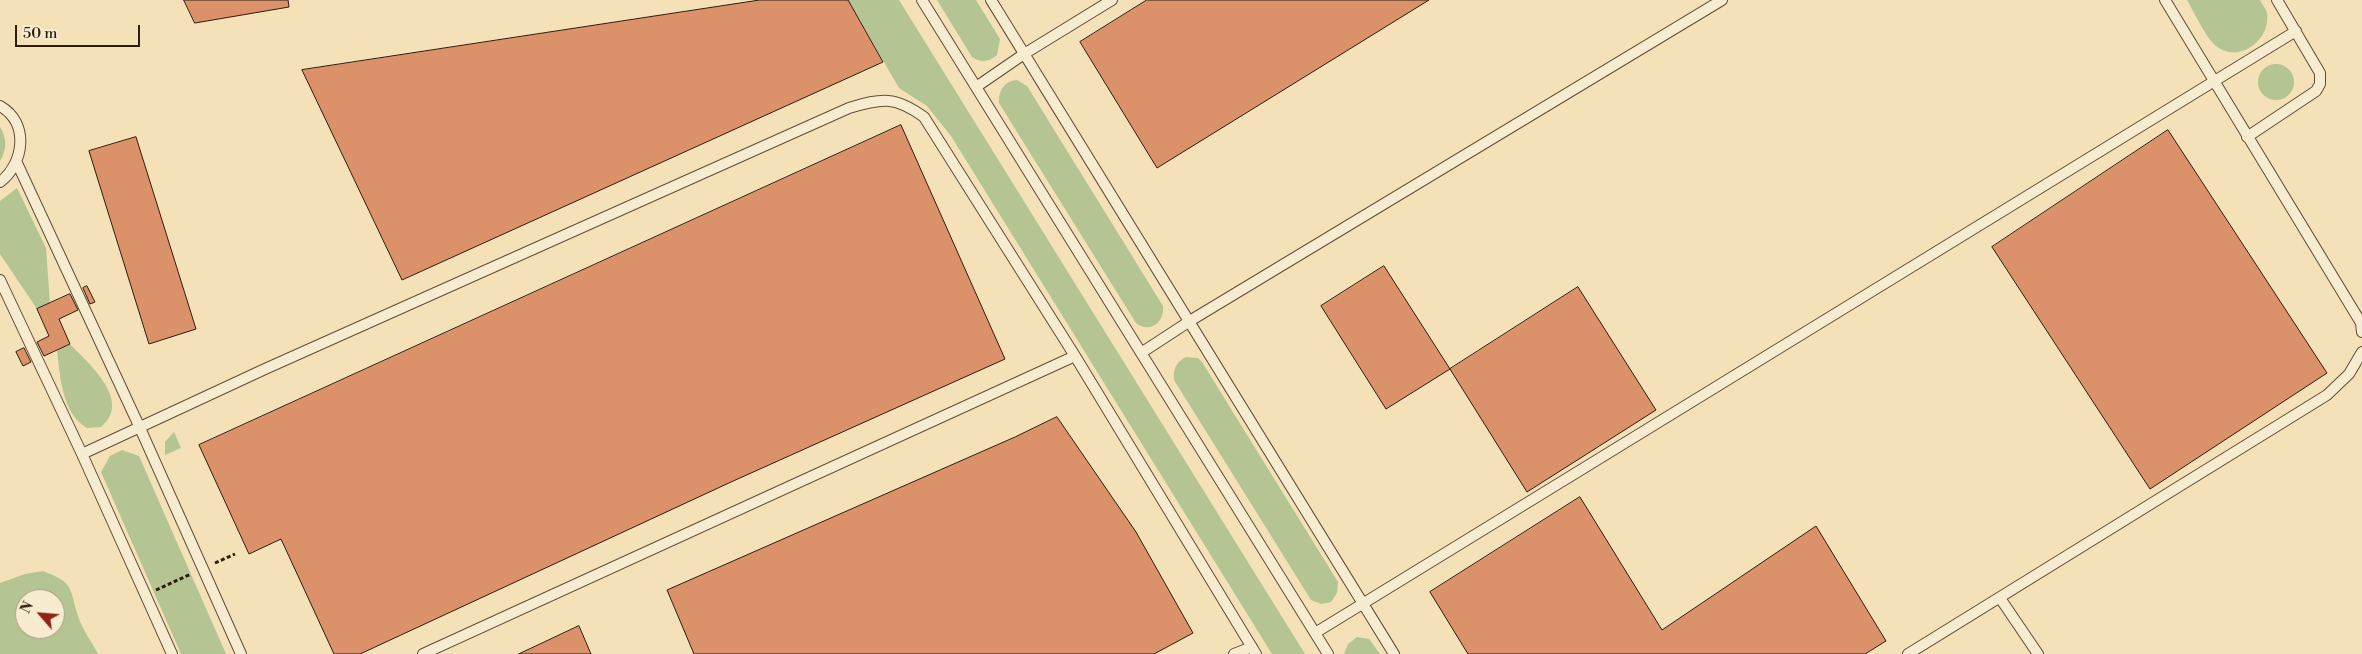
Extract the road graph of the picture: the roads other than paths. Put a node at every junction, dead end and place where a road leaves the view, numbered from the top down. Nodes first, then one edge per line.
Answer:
1 (922, 0) edge
2 (991, 0) edge
3 (1112, 0) edge
4 (1722, 0) edge
5 (2165, 0) edge
6 (2277, 0) edge
7 (2296, 32) junction
8 (1024, 54) junction
9 (2214, 83) junction
10 (976, 87) junction
11 (0, 106) edge
12 (2247, 138) junction
13 (17, 163) junction
14 (0, 182) edge
15 (0, 280) edge
16 (1189, 322) junction
17 (2362, 332) edge
18 (2362, 352) edge
19 (1141, 353) junction
20 (1075, 356) junction
21 (140, 428) junction
22 (82, 454) junction
23 (2000, 598) junction
24 (1364, 605) junction
25 (1315, 633) junction
26 (1254, 650) edge
27 (172, 654) edge
28 (241, 654) edge
29 (423, 654) edge
30 (1234, 654) edge
31 (1328, 654) edge
32 (1394, 654) edge
33 (1908, 654) edge
34 (2038, 654) edge

1 - 10 lane
2 - 8 lane
3 - 8 lane
4 - 16 lane
5 - 9 lane
6 - 7 lane
7 - 9 lane
7 - 12 lane
8 - 10 lane
8 - 16 lane
9 - 12 lane
9 - 24 lane
10 - 19 lane
11 - 13 lane
12 - 17 lane
13 - 14 lane
13 - 21 lane
15 - 22 lane
16 - 19 lane
16 - 24 lane
18 - 23 lane
19 - 25 lane
20 - 21 lane
20 - 26 lane
20 - 29 lane
21 - 22 lane
21 - 28 lane
22 - 27 lane
23 - 33 lane
23 - 34 lane
24 - 25 lane
24 - 32 lane
25 - 31 lane
26 - 30 lane

